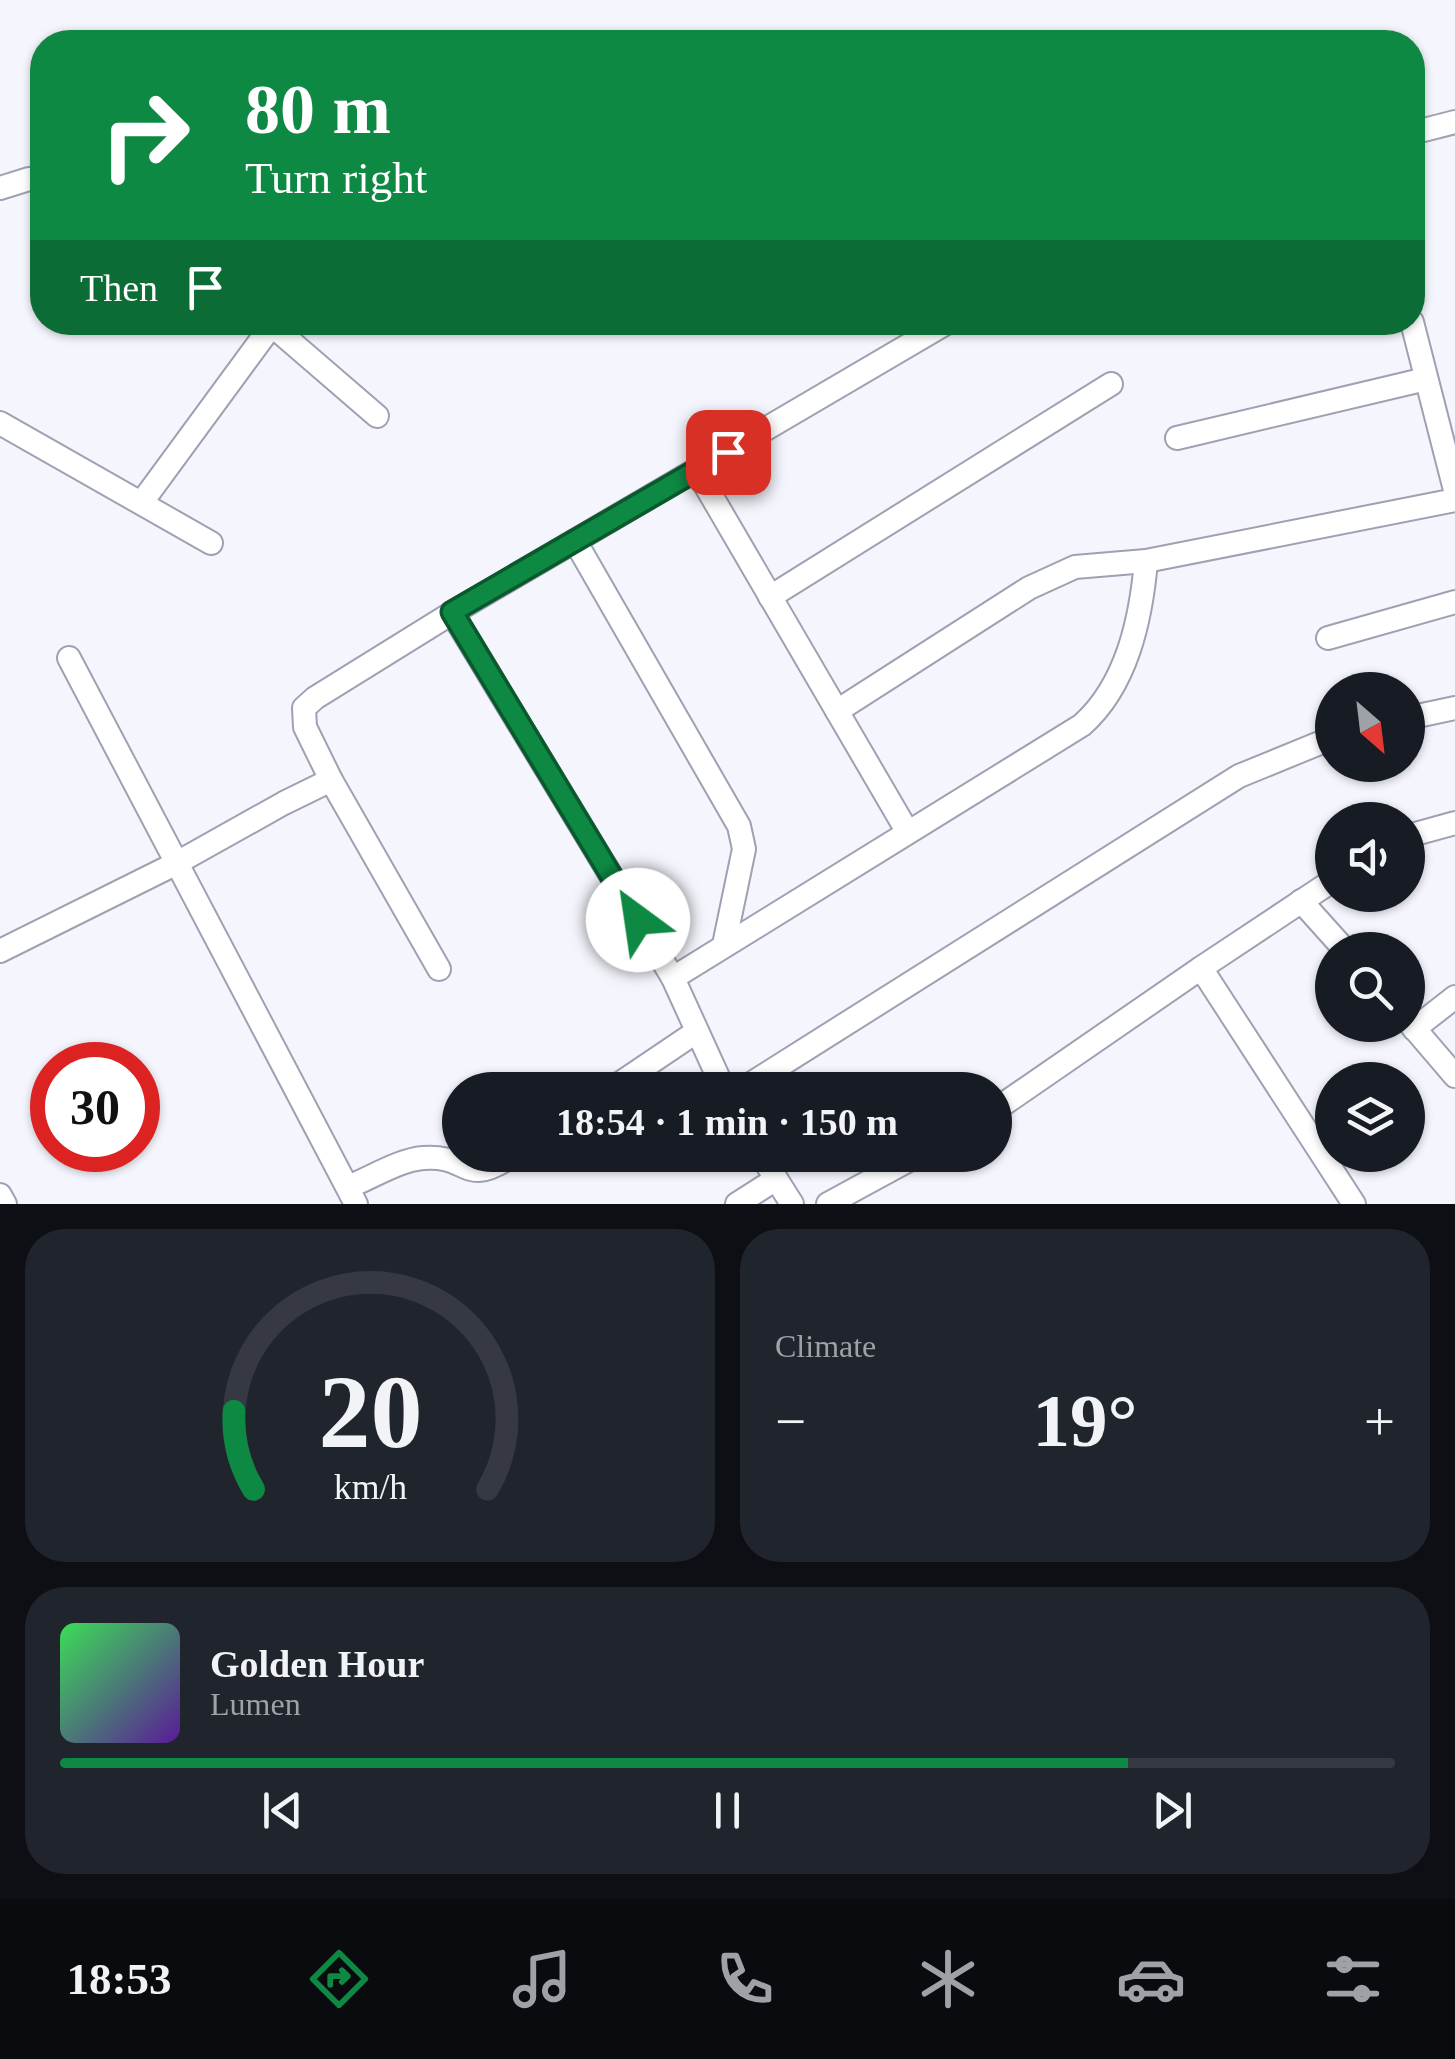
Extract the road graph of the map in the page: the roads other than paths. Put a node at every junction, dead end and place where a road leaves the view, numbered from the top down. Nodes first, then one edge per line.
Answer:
1 (1455, 122) edge
2 (1425, 130) edge
3 (30, 179) edge
4 (0, 188) edge
5 (262, 335) edge
6 (283, 335) edge
7 (926, 335) edge
8 (1410, 335) edge
9 (1426, 379) junction
10 (1112, 384) dead end
11 (377, 416) dead end
12 (0, 422) edge
13 (1177, 438) dead end
14 (696, 471) junction
15 (1455, 490) edge
16 (1455, 500) edge
17 (142, 502) junction
18 (575, 542) junction
19 (211, 543) dead end
20 (1146, 561) junction
21 (770, 597) junction
22 (1455, 602) edge
23 (452, 612) junction
24 (1328, 638) dead end
25 (69, 658) dead end
26 (1455, 708) edge
27 (836, 711) junction
28 (1425, 714) edge
29 (1315, 745) edge
30 (332, 780) junction
31 (1455, 823) edge
32 (907, 831) junction
33 (1425, 831) edge
34 (176, 864) junction
35 (1315, 892) edge
36 (1302, 901) junction
37 (1329, 932) edge
38 (724, 945) junction
39 (0, 951) edge
40 (1201, 968) junction
41 (439, 969) dead end
42 (673, 978) junction
43 (1455, 996) edge
44 (1425, 1016) edge
45 (696, 1032) junction
46 (1425, 1041) edge
47 (637, 1072) edge
48 (715, 1072) edge
49 (770, 1072) edge
50 (1455, 1076) edge
51 (1012, 1098) edge
52 (442, 1158) edge
53 (771, 1172) edge
54 (887, 1172) edge
55 (776, 1180) junction
56 (0, 1195) edge
57 (352, 1196) edge
58 (6, 1204) edge
59 (737, 1204) edge
60 (792, 1204) edge
61 (828, 1204) edge
62 (1354, 1204) edge

1 - 2 street
3 - 4 street
5 - 17 street
6 - 11 street
7 - 14 street
8 - 9 street
9 - 13 street
9 - 15 street
10 - 21 street
12 - 17 street
14 - 18 street
14 - 21 street
16 - 20 street
17 - 19 street
18 - 23 street
18 - 38 street
20 - 27 street
20 - 32 street
21 - 27 street
22 - 24 street
23 - 30 street
23 - 42 street
25 - 34 street
26 - 28 street
27 - 32 street
29 - 49 street
30 - 34 street
30 - 41 street
31 - 33 street
32 - 38 street
34 - 39 street
34 - 57 street
35 - 36 street
36 - 37 street
36 - 40 street
38 - 42 street
40 - 51 street
40 - 62 street
42 - 45 street
43 - 44 street
45 - 47 street
45 - 48 street
46 - 50 street
52 - 57 street
53 - 55 street
54 - 61 street
55 - 59 street
55 - 60 street
56 - 58 street

